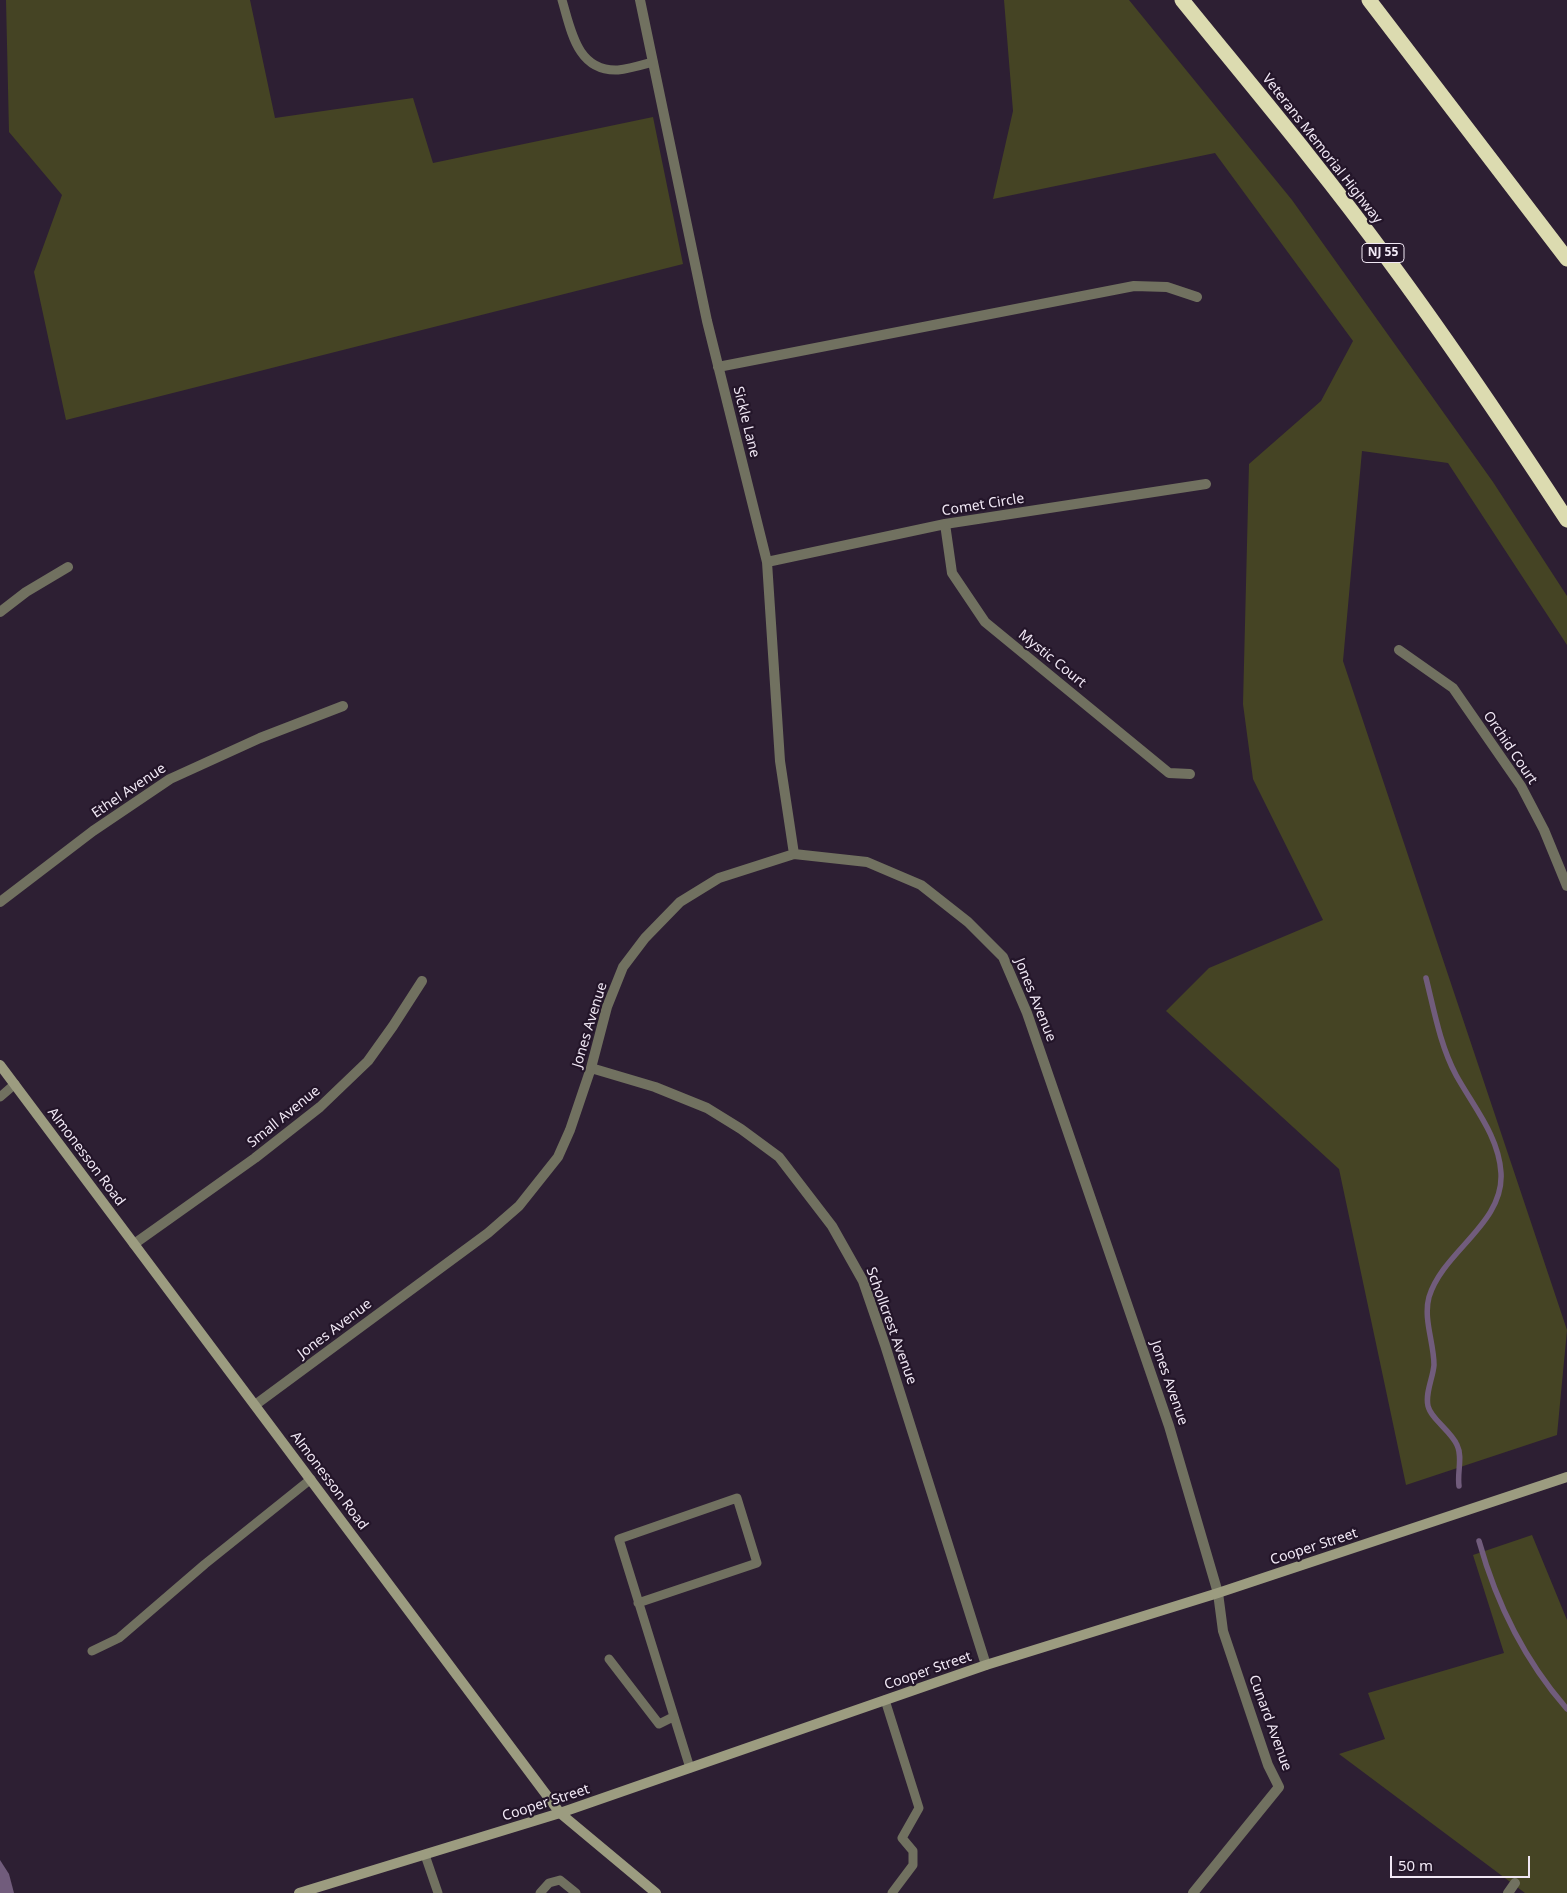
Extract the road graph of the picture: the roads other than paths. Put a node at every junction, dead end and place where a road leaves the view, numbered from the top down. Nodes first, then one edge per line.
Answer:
1 (562, 0) edge
2 (640, 0) edge
3 (1182, 0) edge
4 (1369, 0) edge
5 (653, 62) junction
6 (1567, 259) edge
7 (1197, 298) dead end
8 (718, 367) junction
9 (1206, 484) dead end
10 (1567, 520) edge
11 (945, 524) junction
12 (767, 562) junction
13 (68, 567) dead end
14 (0, 612) edge
15 (1399, 650) dead end
16 (343, 706) dead end
17 (1190, 774) dead end
18 (794, 854) junction
19 (1567, 886) edge
20 (0, 902) edge
21 (422, 981) dead end
22 (0, 1065) edge
23 (591, 1068) junction
24 (15, 1084) junction
25 (0, 1097) edge
26 (134, 1244) junction
27 (255, 1406) junction
28 (1567, 1477) edge
29 (310, 1479) junction
30 (1218, 1593) junction
31 (638, 1604) junction
32 (92, 1651) dead end
33 (608, 1659) dead end
34 (986, 1665) junction
35 (885, 1700) junction
36 (674, 1717) junction
37 (690, 1768) junction
38 (560, 1813) junction
39 (425, 1855) junction
40 (1515, 1883) dead end
41 (299, 1893) edge
42 (438, 1893) edge
43 (540, 1893) edge
44 (576, 1893) edge
45 (656, 1893) edge
46 (892, 1893) edge
47 (1193, 1893) edge
48 (1508, 1893) edge

1 - 5 lane
2 - 5 street, Sickle Lane
3 - 10 highway, Veterans Memorial Highway / NJ 55
4 - 6 highway
5 - 8 street, Sickle Lane
7 - 8 street
8 - 12 street, Sickle Lane
9 - 11 street, Comet Circle
11 - 12 street, Comet Circle
11 - 17 street, Mystic Court
12 - 18 street, Sickle Lane
13 - 14 street
15 - 19 street, Orchid Court
16 - 20 street, Ethel Avenue
18 - 23 street, Jones Avenue
18 - 30 street, Jones Avenue
21 - 26 street, Small Avenue
22 - 24 main road, Almonesson Road
23 - 27 street, Jones Avenue
23 - 34 street, Schollcrest Avenue
24 - 25 lane
24 - 26 main road, Almonesson Road
26 - 27 main road, Almonesson Road
27 - 29 main road, Almonesson Road
28 - 30 main road, Cooper Street
29 - 32 lane
29 - 38 main road, Almonesson Road
30 - 34 main road, Cooper Street
30 - 47 street, Cunard Avenue
31 - 31 lane
31 - 36 lane
33 - 36 lane
34 - 35 main road, Cooper Street
35 - 37 main road, Cooper Street
35 - 46 lane
36 - 37 lane
37 - 38 main road, Cooper Street
38 - 39 main road, Cooper Street
38 - 45 main road, Almonesson Road
39 - 41 main road, Cooper Street
39 - 42 lane
40 - 48 street
43 - 44 lane

